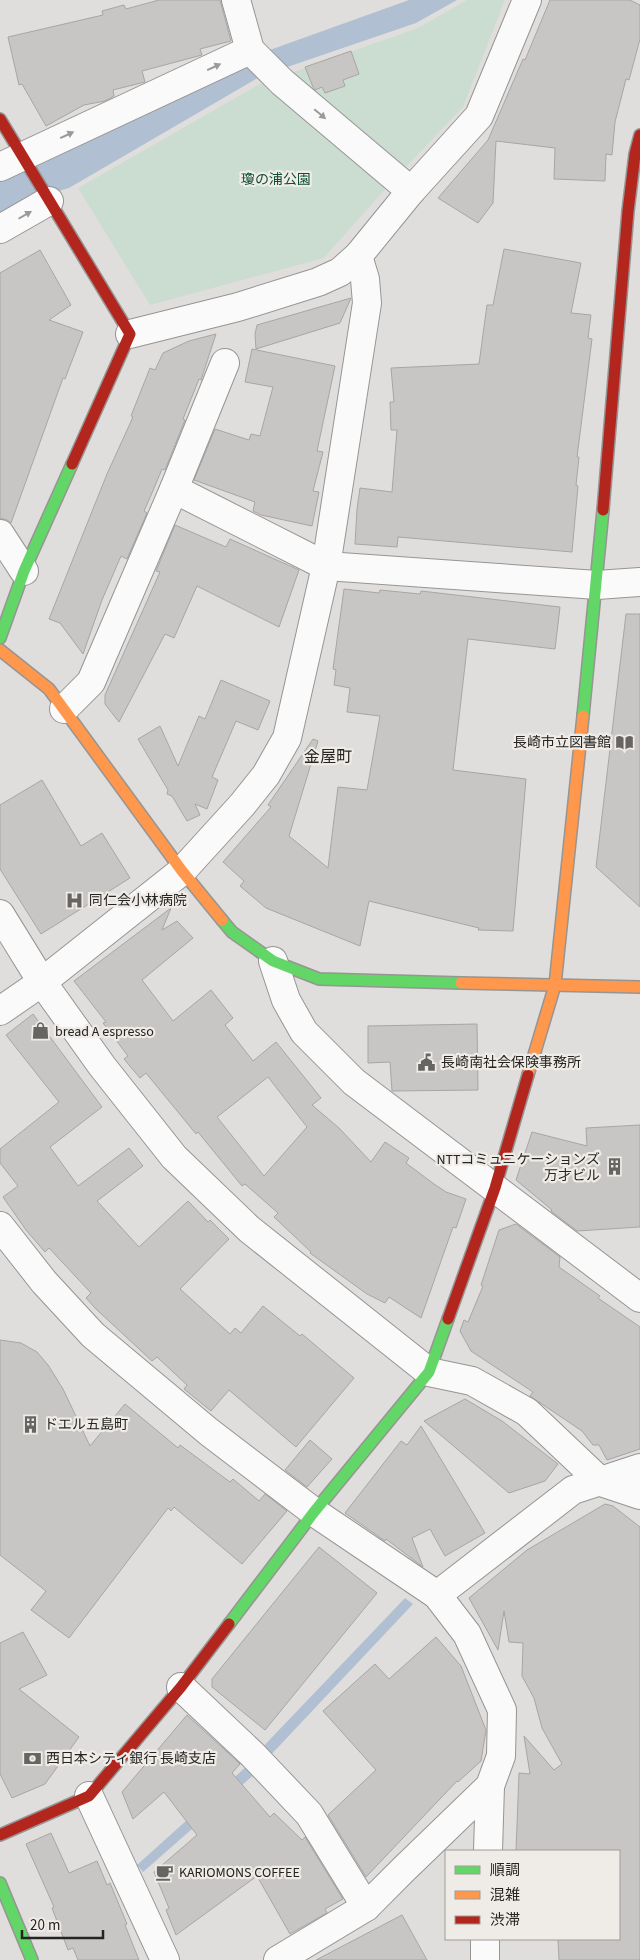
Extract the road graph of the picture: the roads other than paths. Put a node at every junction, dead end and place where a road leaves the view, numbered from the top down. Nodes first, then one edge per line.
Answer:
1 (236, 0) edge
2 (527, 0) edge
3 (250, 50) junction
4 (0, 119) edge
5 (640, 135) edge
6 (16, 162) edge
7 (411, 191) junction
8 (49, 200) junction
9 (0, 229) edge
10 (358, 256) junction
11 (130, 334) junction
12 (225, 363) dead end
13 (174, 489) junction
14 (0, 534) edge
15 (326, 566) junction
16 (24, 571) junction
17 (640, 582) edge
18 (597, 585) junction
19 (0, 638) edge
20 (0, 650) edge
21 (64, 710) junction
22 (182, 871) junction
23 (0, 914) edge
24 (273, 961) junction
25 (42, 982) junction
26 (555, 985) junction
27 (640, 987) edge
28 (0, 1011) edge
29 (495, 1188) junction
30 (0, 1226) edge
31 (640, 1298) edge
32 (428, 1372) junction
33 (640, 1468) edge
34 (601, 1482) junction
35 (640, 1495) edge
36 (314, 1512) junction
37 (437, 1595) junction
38 (182, 1687) junction
39 (490, 1786) junction
40 (89, 1796) junction
41 (0, 1835) edge
42 (488, 1850) edge
43 (0, 1883) edge
44 (366, 1907) junction
45 (485, 1940) edge
46 (32, 1960) edge
47 (165, 1960) edge
48 (278, 1960) edge
49 (485, 1960) edge

1 - 3 street
2 - 7 street
6 -> 3 street
3 -> 7 street
4 - 6 main road
5 - 18 main road
6 - 8 main road
7 - 10 street
9 -> 8 street
8 - 11 main road
10 - 11 street
10 - 15 street
11 - 16 main road
12 - 13 street
13 - 15 street
13 - 21 street
14 - 16 street
15 - 18 street
15 - 22 street
16 - 19 main road
17 - 18 street
18 - 26 main road
20 - 21 main road
21 - 22 main road
22 - 24 main road
22 - 25 street
23 - 25 street
24 - 26 main road
24 - 29 street
25 - 28 street
25 - 32 street
26 - 27 main road
26 - 29 main road
29 - 31 street
29 - 32 main road
30 - 36 street
32 - 34 street
32 - 36 main road
33 - 34 street
34 - 35 street
34 - 37 street
36 - 37 street
36 - 38 main road
37 - 39 street
38 - 40 main road
38 - 44 street
39 - 42 street
39 - 44 street
40 - 41 main road
40 - 47 street
43 - 46 main road
44 - 48 street
45 - 49 street

